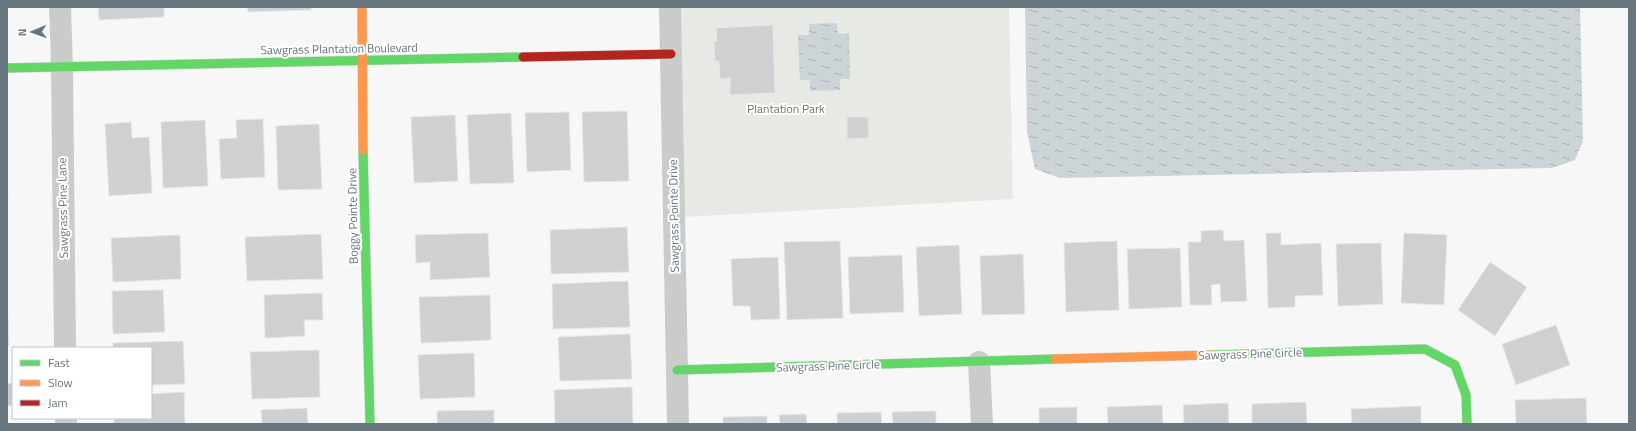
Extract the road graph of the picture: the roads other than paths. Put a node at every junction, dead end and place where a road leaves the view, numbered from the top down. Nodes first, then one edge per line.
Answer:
1 (60, 7) edge
2 (362, 7) edge
3 (670, 7) edge
4 (671, 54) junction
5 (363, 60) junction
6 (62, 67) junction
7 (7, 68) edge
8 (65, 347) edge
9 (979, 362) junction
10 (677, 370) junction
11 (370, 424) edge
12 (678, 424) edge
13 (982, 424) edge
14 (1467, 424) edge

1 - 6 street, Sawgrass Pine Lane
2 - 5 street, Boggy Pointe Drive
3 - 4 street, Sawgrass Pointe Drive
4 - 5 street, Sawgrass Plantation Boulevard
4 - 10 street, Sawgrass Pointe Drive
5 - 6 street, Sawgrass Plantation Boulevard
5 - 11 street, Boggy Pointe Drive
6 - 7 street, Sawgrass Plantation Boulevard
6 - 8 street, Sawgrass Pine Lane
9 - 10 street, Sawgrass Pine Circle
9 - 13 street
9 - 14 street, Sawgrass Pine Circle
10 - 12 street, Sawgrass Pointe Drive

